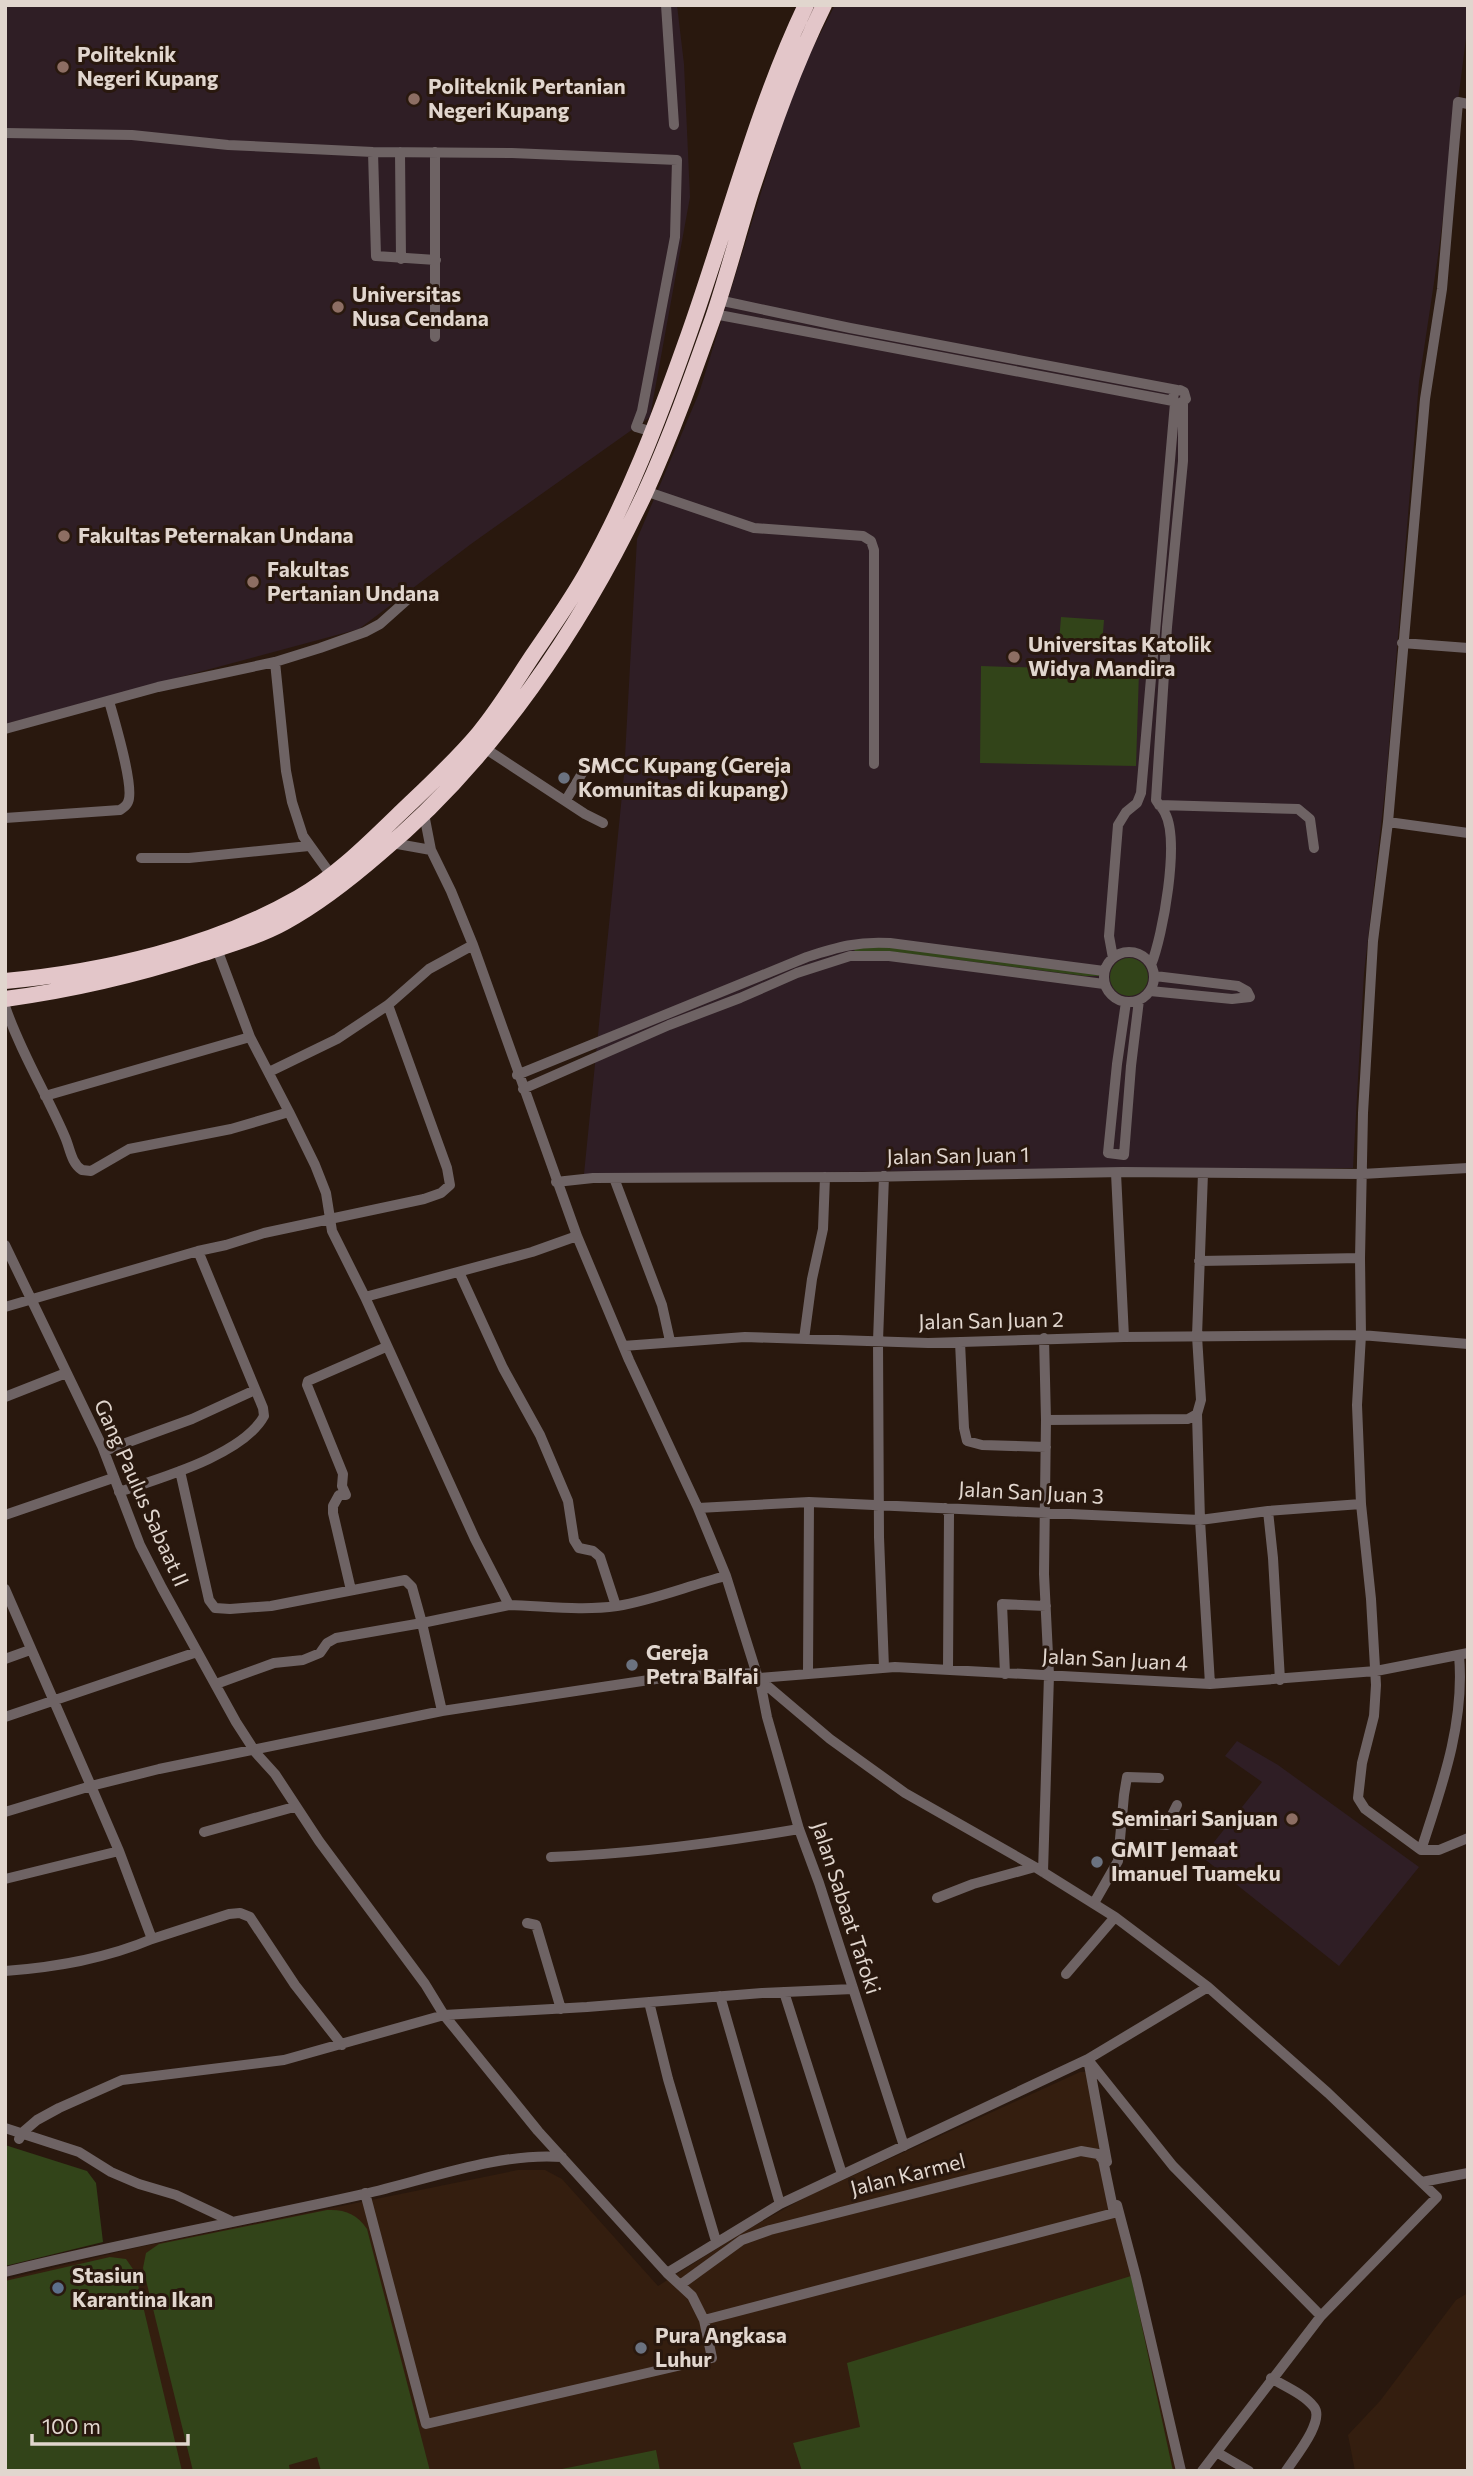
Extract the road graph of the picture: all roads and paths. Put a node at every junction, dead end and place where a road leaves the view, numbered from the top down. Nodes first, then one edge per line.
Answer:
1 (666, 5) edge
2 (806, 5) edge
3 (824, 5) edge
4 (1468, 104) edge
5 (674, 125) dead end
6 (5, 133) edge
7 (373, 152) junction
8 (400, 152) junction
9 (435, 152) junction
10 (401, 259) junction
11 (436, 260) junction
12 (716, 307) junction
13 (435, 337) dead end
14 (963, 348) junction
15 (960, 360) junction
16 (1177, 399) junction
17 (653, 432) junction
18 (629, 486) junction
19 (645, 491) junction
20 (408, 599) dead end
21 (1402, 643) junction
22 (1468, 648) edge
23 (275, 662) junction
24 (109, 701) junction
25 (504, 711) junction
26 (5, 729) edge
27 (486, 749) junction
28 (874, 764) dead end
29 (584, 770) dead end
30 (566, 800) junction
31 (1159, 805) junction
32 (424, 814) junction
33 (5, 818) edge
34 (1388, 822) junction
35 (603, 823) dead end
36 (1468, 833) edge
37 (392, 843) junction
38 (309, 846) junction
39 (1314, 848) dead end
40 (431, 850) junction
41 (141, 859) dead end
42 (331, 876) junction
43 (473, 946) junction
44 (217, 949) junction
45 (1113, 957) junction
46 (1023, 960) junction
47 (1151, 965) junction
48 (1104, 971) junction
49 (1021, 973) junction
50 (1154, 976) junction
51 (5, 981) edge
52 (1104, 984) junction
53 (1150, 991) junction
54 (5, 999) edge
55 (1139, 1000) junction
56 (1126, 1002) junction
57 (388, 1005) junction
58 (5, 1006) edge
59 (621, 1031) junction
60 (250, 1037) junction
61 (626, 1044) junction
62 (1116, 1064) junction
63 (1130, 1066) junction
64 (270, 1072) junction
65 (517, 1075) junction
66 (523, 1089) junction
67 (46, 1096) junction
68 (289, 1112) junction
69 (1468, 1168) edge
70 (1116, 1173) junction
71 (1203, 1173) junction
72 (1362, 1174) junction
73 (884, 1176) junction
74 (825, 1177) junction
75 (614, 1178) junction
76 (556, 1182) junction
77 (329, 1221) junction
78 (577, 1236) junction
79 (5, 1245) edge
80 (198, 1251) junction
81 (1360, 1258) junction
82 (1199, 1261) junction
83 (458, 1272) junction
84 (365, 1297) junction
85 (32, 1298) junction
86 (5, 1307) edge
87 (1361, 1335) junction
88 (1197, 1336) junction
89 (1124, 1337) junction
90 (1044, 1338) junction
91 (804, 1339) junction
92 (670, 1341) junction
93 (878, 1341) junction
94 (960, 1342) junction
95 (1468, 1343) edge
96 (622, 1346) junction
97 (386, 1347) junction
98 (66, 1373) junction
99 (255, 1390) junction
100 (5, 1397) edge
101 (1197, 1414) junction
102 (1046, 1420) junction
103 (1046, 1447) junction
104 (103, 1451) junction
105 (180, 1471) junction
106 (113, 1478) junction
107 (119, 1492) junction
108 (809, 1502) junction
109 (879, 1504) junction
110 (1361, 1504) junction
111 (698, 1507) junction
112 (945, 1508) junction
113 (1268, 1511) junction
114 (1045, 1514) junction
115 (5, 1515) edge
116 (1200, 1520) junction
117 (726, 1576) junction
118 (5, 1589) edge
119 (351, 1590) junction
120 (509, 1605) junction
121 (616, 1606) junction
122 (1045, 1606) junction
123 (9, 1610) edge
124 (422, 1623) junction
125 (30, 1650) junction
126 (197, 1652) junction
127 (1463, 1654) edge
128 (5, 1659) edge
129 (884, 1668) junction
130 (948, 1669) junction
131 (1376, 1671) junction
132 (808, 1673) junction
133 (1006, 1674) junction
134 (1049, 1675) junction
135 (758, 1677) junction
136 (1280, 1680) junction
137 (216, 1684) junction
138 (1210, 1684) junction
139 (53, 1700) junction
140 (442, 1711) junction
141 (5, 1717) edge
142 (254, 1749) junction
143 (1159, 1778) dead end
144 (91, 1786) junction
145 (1177, 1805) dead end
146 (294, 1807) junction
147 (5, 1812) edge
148 (1123, 1821) junction
149 (799, 1829) junction
150 (204, 1832) dead end
151 (1468, 1838) edge
152 (1421, 1850) junction
153 (119, 1851) junction
154 (551, 1857) dead end
155 (1039, 1869) junction
156 (5, 1879) edge
157 (937, 1898) dead end
158 (1094, 1903) junction
159 (1115, 1917) junction
160 (527, 1923) dead end
161 (152, 1939) junction
162 (5, 1972) edge
163 (1066, 1974) dead end
164 (1208, 1987) junction
165 (853, 1989) junction
166 (783, 1992) junction
167 (720, 1996) junction
168 (649, 2002) junction
169 (561, 2009) junction
170 (444, 2015) junction
171 (342, 2045) junction
172 (1088, 2059) junction
173 (11, 2131) edge
174 (904, 2146) junction
175 (562, 2157) junction
176 (1468, 2173) edge
177 (842, 2174) junction
178 (1422, 2182) junction
179 (366, 2193) junction
180 (780, 2204) junction
181 (232, 2221) junction
182 (716, 2241) junction
183 (5, 2272) edge
184 (667, 2273) junction
185 (680, 2285) junction
186 (1321, 2316) junction
187 (704, 2320) junction
188 (1271, 2378) junction
189 (1217, 2453) junction
190 (1181, 2471) edge
191 (1202, 2471) edge
192 (1249, 2471) edge
193 (1286, 2471) edge

1 - 5 street
2 - 17 highway
3 - 12 highway
4 - 21 street
6 - 7 street
7 - 8 street
7 - 10 street
8 - 9 street
8 - 10 street
9 - 11 street
9 - 17 street
10 - 11 street
11 - 13 street
12 - 14 street
12 - 15 street
12 - 19 highway
14 - 15 street
14 - 16 street
15 - 16 street
16 - 31 street
16 - 45 street
17 - 18 highway
18 - 19 highway
18 - 25 highway
19 - 25 highway
19 - 28 street
20 - 23 street
21 - 22 street
21 - 34 street
23 - 24 street
23 - 38 street
24 - 26 street
24 - 33 street
25 - 27 highway
25 - 42 highway
27 - 30 street
27 - 32 highway
29 - 30 street
30 - 35 street
31 - 39 street
31 - 47 street
32 - 37 highway
32 - 40 street, Jalan Sabaat Tafoki
34 - 36 street
34 - 72 street
37 - 40 street
37 - 44 highway
38 - 41 street
38 - 42 street
40 - 43 street, Jalan Sabaat Tafoki
42 - 51 highway
43 - 57 street
43 - 65 street, Jalan Sabaat Tafoki
44 - 54 highway
44 - 60 street
45 - 47 street
45 - 48 street
46 - 48 street
46 - 49 street
46 - 59 street
47 - 50 street
48 - 52 street
49 - 52 street
49 - 61 street
50 - 53 street
50 - 53 street
52 - 56 street
53 - 55 street
55 - 56 street
55 - 63 street
56 - 62 street
57 - 64 street
57 - 77 street
58 - 67 street
59 - 61 street
59 - 65 street
60 - 64 street
60 - 67 street
61 - 66 street
62 - 63 street
62 - 63 street
64 - 68 street
65 - 66 street, Jalan Sabaat Tafoki
66 - 76 street, Jalan Sabaat Tafoki
67 - 68 street
68 - 77 street
69 - 72 street, Jalan San Juan 1
70 - 71 street, Jalan San Juan 1
70 - 73 street, Jalan San Juan 1
70 - 89 street
71 - 72 street, Jalan San Juan 1
71 - 82 street
72 - 81 street
73 - 74 street, Jalan San Juan 1
73 - 93 street
74 - 75 street, Jalan San Juan 1
74 - 91 street
75 - 76 street, Jalan San Juan 1
75 - 92 street
76 - 78 street, Jalan Sabaat Tafoki
77 - 80 street
77 - 84 street
78 - 83 street
78 - 96 street, Jalan Sabaat Tafoki
79 - 85 street, Gang Paulus Sabaat II
80 - 85 street
80 - 99 street
81 - 82 street
81 - 87 street
82 - 88 street
83 - 84 street
83 - 121 street
84 - 97 street
85 - 86 street
85 - 98 street, Gang Paulus Sabaat II
87 - 88 street, Jalan San Juan 2
87 - 95 street, Jalan San Juan 2
87 - 110 street
88 - 89 street, Jalan San Juan 2
88 - 101 street
89 - 90 street, Jalan San Juan 2
90 - 94 street, Jalan San Juan 2
90 - 102 street
91 - 92 street, Jalan San Juan 2
91 - 93 street, Jalan San Juan 2
92 - 96 street, Jalan San Juan 2
93 - 94 street, Jalan San Juan 2
93 - 109 street
94 - 103 street
96 - 111 street, Jalan Sabaat Tafoki
97 - 119 street
97 - 120 street
98 - 100 street
98 - 104 street, Gang Paulus Sabaat II
99 - 104 street
99 - 105 street
101 - 102 street
101 - 116 street
102 - 103 street
103 - 114 street
104 - 106 street, Gang Paulus Sabaat II
105 - 107 street
105 - 119 street
106 - 107 street, Gang Paulus Sabaat II
106 - 115 street
107 - 126 street, Gang Paulus Sabaat II
108 - 109 street, Jalan San Juan 3
108 - 111 street, Jalan San Juan 3
108 - 132 street
109 - 112 street, Jalan San Juan 3
109 - 129 street
110 - 113 street, Jalan San Juan 3
110 - 131 street
111 - 117 street, Jalan Sabaat Tafoki
112 - 114 street, Jalan San Juan 3
112 - 130 street
113 - 116 street, Jalan San Juan 3
113 - 136 street
114 - 116 street, Jalan San Juan 3
114 - 122 street
116 - 138 street
117 - 121 street
117 - 135 street, Jalan Sabaat Tafoki
118 - 123 street
119 - 124 street
120 - 121 street
120 - 124 street
122 - 133 street
122 - 134 street
123 - 125 street
124 - 137 street
124 - 140 street
125 - 128 street
125 - 139 street
126 - 137 street, Gang Paulus Sabaat II
126 - 139 street
127 - 131 street, Jalan San Juan 4
127 - 152 street
129 - 130 street, Jalan San Juan 4
129 - 132 street, Jalan San Juan 4
130 - 133 street, Jalan San Juan 4
131 - 136 street, Jalan San Juan 4
131 - 152 street
132 - 135 street, Jalan San Juan 4
133 - 134 street, Jalan San Juan 4
134 - 138 street, Jalan San Juan 4
134 - 155 street
135 - 140 street, Jalan San Juan 4
135 - 149 street, Jalan Sabaat Tafoki
135 - 155 street
136 - 138 street, Jalan San Juan 4
137 - 142 street, Gang Paulus Sabaat II
139 - 141 street
139 - 144 street
140 - 142 street, Jalan San Juan 4
142 - 144 street, Jalan San Juan 4
142 - 146 street, Gang Paulus Sabaat II
143 - 148 street
144 - 147 street, Jalan San Juan 4
144 - 153 street
145 - 148 street
146 - 150 street
146 - 170 street, Gang Paulus Sabaat II
148 - 158 street
149 - 154 street
149 - 165 street, Jalan Sabaat Tafoki
151 - 152 street
153 - 156 street
153 - 161 street
155 - 157 street
155 - 158 street
158 - 159 street
159 - 163 street
159 - 164 street
160 - 169 street
161 - 162 street
161 - 171 street
164 - 172 street
164 - 178 street
165 - 166 street
165 - 174 street, Jalan Sabaat Tafoki
166 - 167 street
166 - 177 street
167 - 168 street
167 - 180 street
168 - 169 street
168 - 182 street
169 - 170 street
170 - 171 street
170 - 175 street, Gang Paulus Sabaat II
171 - 173 street
172 - 174 street
172 - 186 street
172 - 190 street
173 - 181 street
174 - 177 street
175 - 179 street
175 - 184 street, Gang Paulus Sabaat II
176 - 178 street
177 - 180 street
178 - 186 street
179 - 181 street
179 - 187 street, Gang Paulus Sabaat II
180 - 182 street
181 - 183 street
182 - 184 street
184 - 185 street, Gang Paulus Sabaat II
185 - 187 street, Gang Paulus Sabaat II
185 - 187 street, Jalan Karmel
186 - 188 street
188 - 189 street
188 - 193 street
189 - 191 street
189 - 192 street

